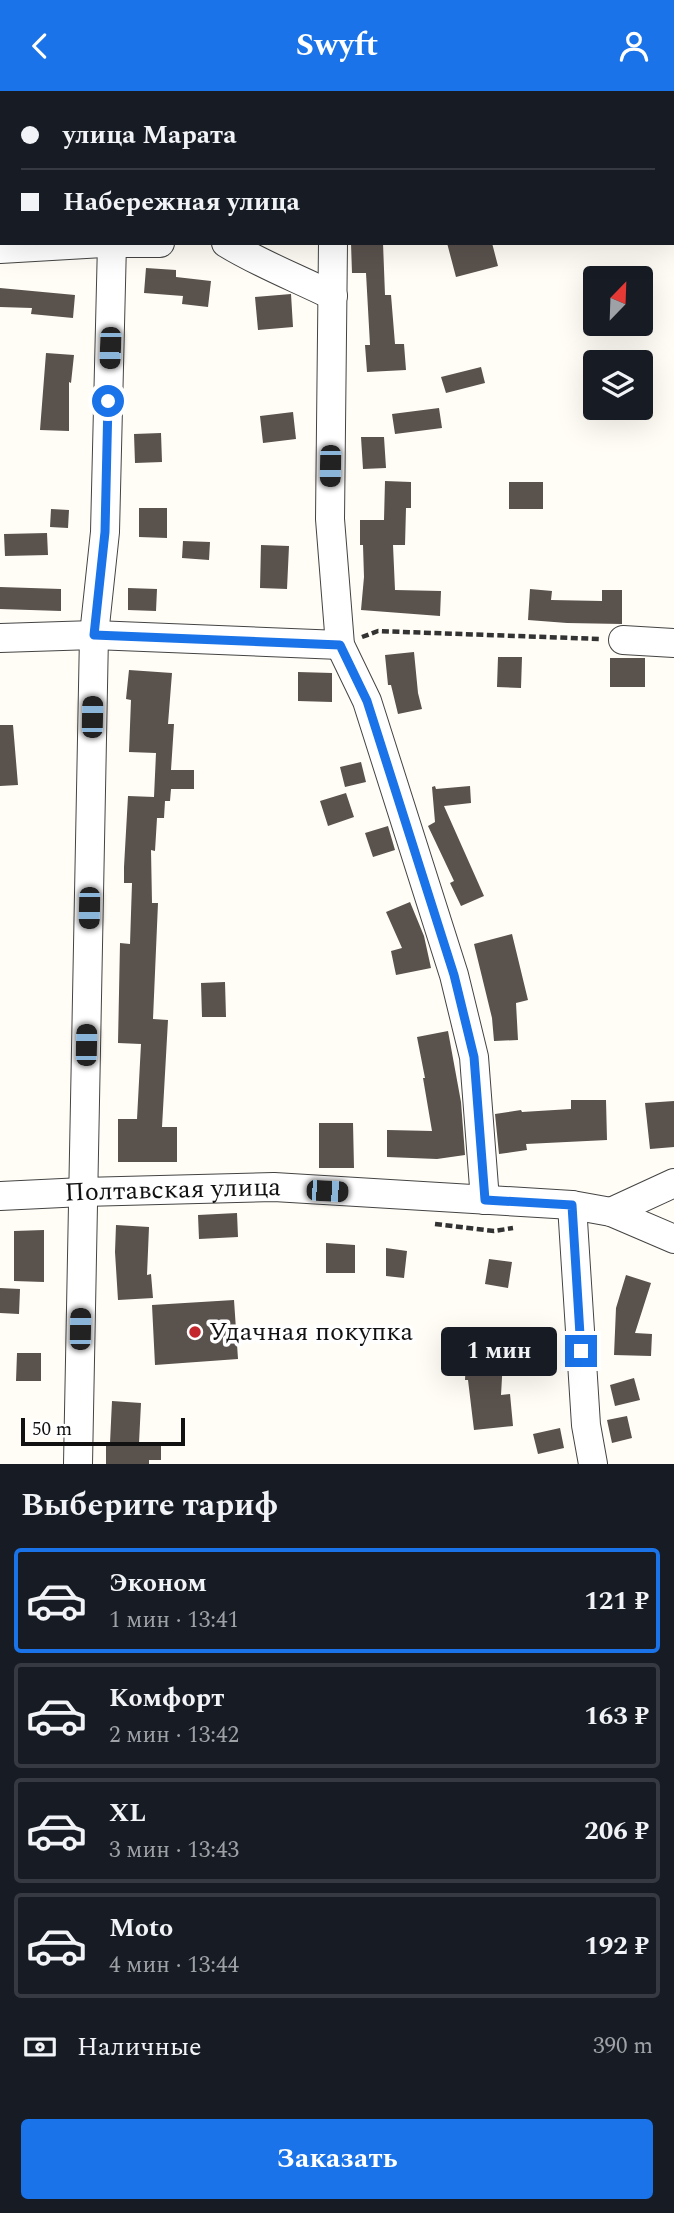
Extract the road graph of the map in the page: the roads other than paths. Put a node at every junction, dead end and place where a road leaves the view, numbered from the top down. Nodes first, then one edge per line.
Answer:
1 (69, 245) edge
2 (112, 245) edge
3 (229, 245) edge
4 (333, 245) edge
5 (0, 249) edge
6 (333, 296) junction
7 (94, 635) junction
8 (0, 638) edge
9 (623, 640) road end
10 (674, 643) edge
11 (340, 645) junction
12 (674, 1183) edge
13 (83, 1192) junction
14 (0, 1196) edge
15 (485, 1200) junction
16 (572, 1205) junction
17 (611, 1212) junction
18 (674, 1239) edge
19 (78, 1464) edge
20 (593, 1464) edge

1 - 5 street
2 - 7 street
3 - 6 street
4 - 6 street
6 - 11 street
7 - 8 street
7 - 11 street
7 - 13 street
9 - 10 street
11 - 15 street
12 - 17 street
13 - 14 street, Полтавская улица
13 - 15 street, Полтавская улица
13 - 19 street
15 - 16 street, Полтавская улица
16 - 17 street, Полтавская улица
16 - 20 street
17 - 18 street, Полтавская улица

